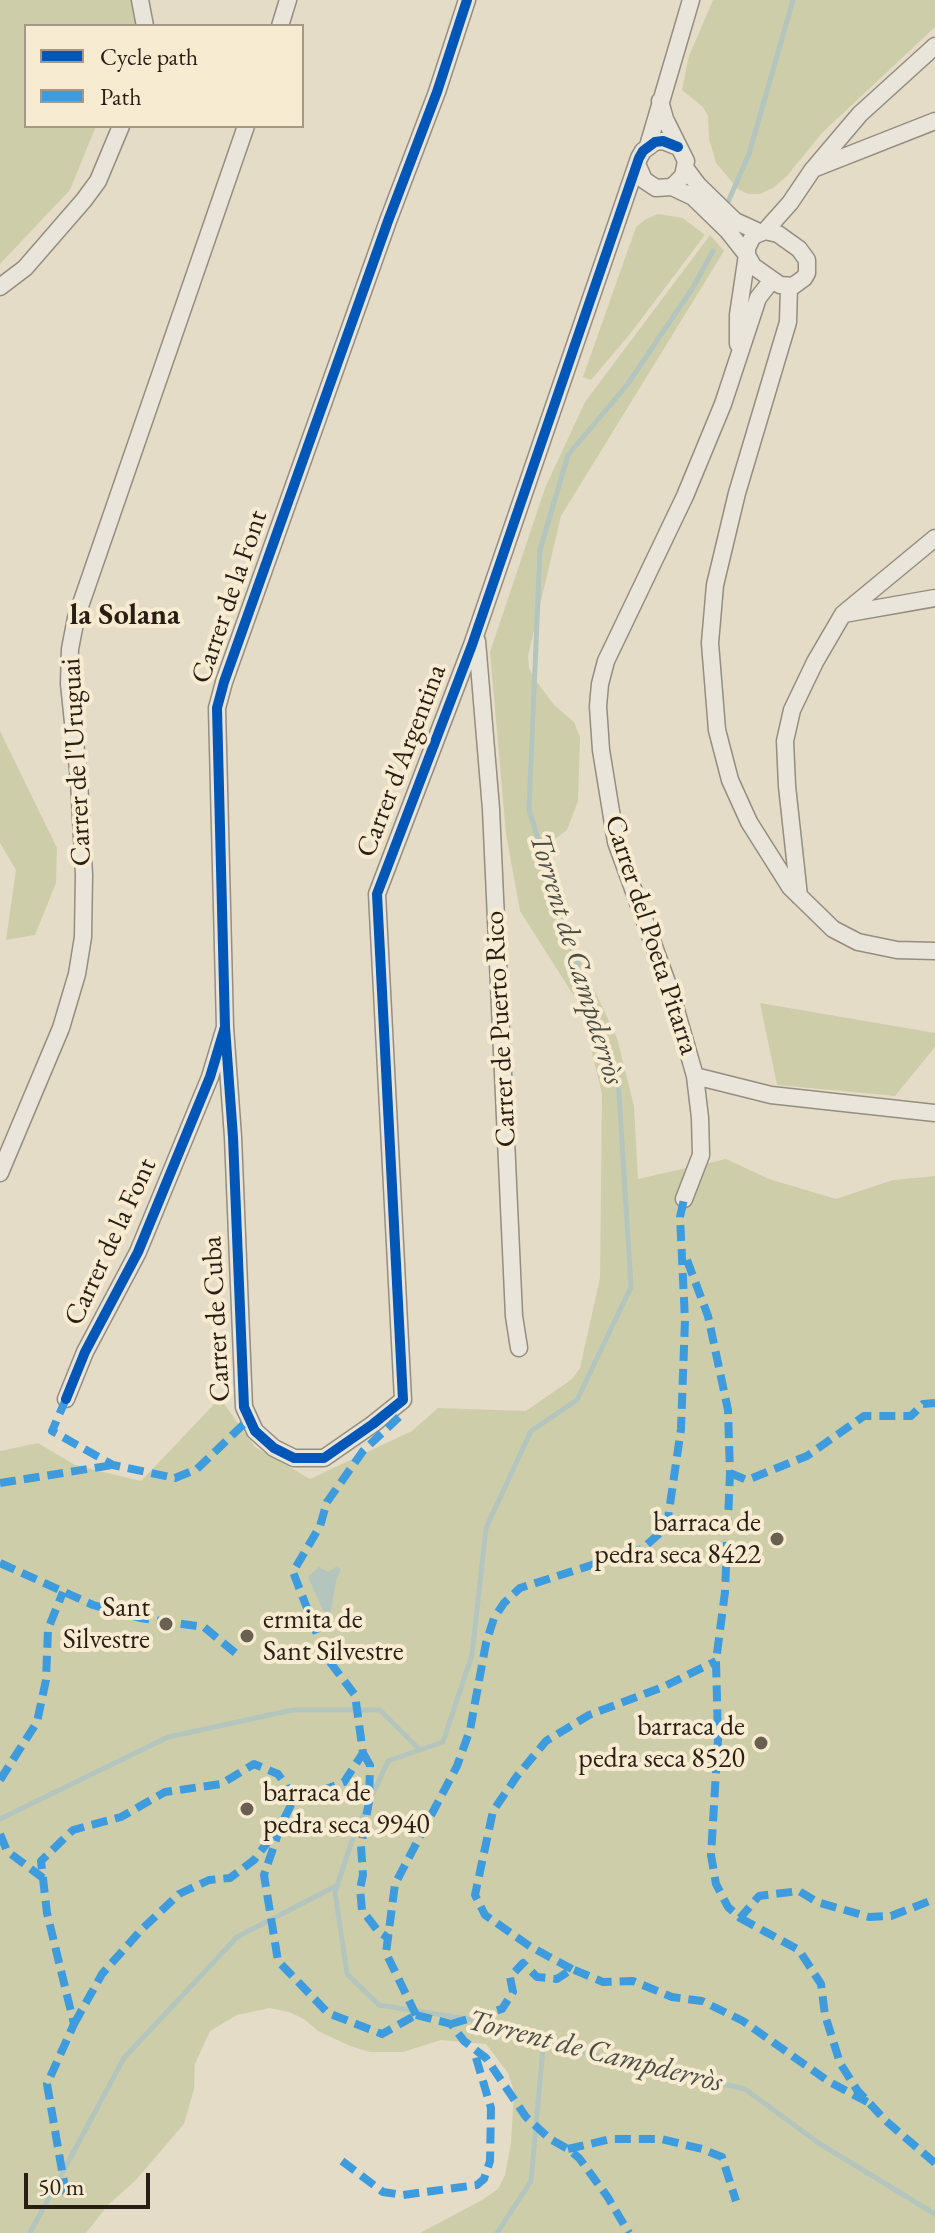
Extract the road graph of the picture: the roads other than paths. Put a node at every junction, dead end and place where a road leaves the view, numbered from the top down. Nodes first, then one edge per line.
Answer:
1 (140, 0) edge
2 (288, 0) edge
3 (467, 0) edge
4 (691, 0) edge
5 (145, 24) edge
6 (281, 24) edge
7 (935, 46) edge
8 (660, 100) junction
9 (935, 121) edge
10 (120, 128) edge
11 (245, 128) edge
12 (648, 146) junction
13 (678, 147) junction
14 (638, 166) junction
15 (686, 169) junction
16 (813, 169) junction
17 (664, 188) junction
18 (790, 203) junction
19 (614, 231) junction
20 (762, 231) junction
21 (786, 239) junction
22 (747, 255) junction
23 (772, 280) junction
24 (789, 286) junction
25 (0, 287) edge
26 (738, 362) junction
27 (935, 538) edge
28 (935, 598) edge
29 (843, 614) junction
30 (477, 632) junction
31 (454, 691) junction
32 (481, 712) junction
33 (799, 896) junction
34 (935, 951) edge
35 (225, 1027) junction
36 (695, 1076) junction
37 (935, 1113) edge
38 (0, 1173) edge
39 (684, 1199) dead end
40 (519, 1348) dead end
41 (66, 1399) dead end
42 (403, 1400) joint

1 - 5 street
2 - 6 street
3 - 35 street, Carrer de la Font
4 - 8 street
7 - 16 street
8 - 12 street
8 - 13 street
9 - 16 street
10 - 25 street
11 - 38 street, Carrer de l'Uruguai
12 - 13 street
12 - 14 street
13 - 15 street
14 - 17 street
14 - 19 street, Carrer d'Argentina
15 - 17 street
15 - 20 street
16 - 18 street
17 - 19 street, Carrer d'Argentina
17 - 22 street
18 - 20 street
18 - 21 street
19 - 30 street, Carrer d'Argentina
20 - 21 street
20 - 22 street
21 - 24 street
22 - 23 street
22 - 26 street, Carrer del Poeta Pitarra
23 - 24 street
23 - 26 street, Carrer del Poeta Pitarra
24 - 33 street
26 - 36 street, Carrer del Poeta Pitarra
27 - 29 street
28 - 29 street
29 - 33 street
30 - 31 street, Carrer d'Argentina
30 - 32 street, Carrer de Puerto Rico
31 - 32 street
31 - 42 street, Carrer d'Argentina
32 - 40 street, Carrer de Puerto Rico
33 - 34 street
35 - 41 street, Carrer de la Font
35 - 42 street, Carrer de Cuba
36 - 37 street
36 - 39 street, Carrer del Poeta Pitarra

